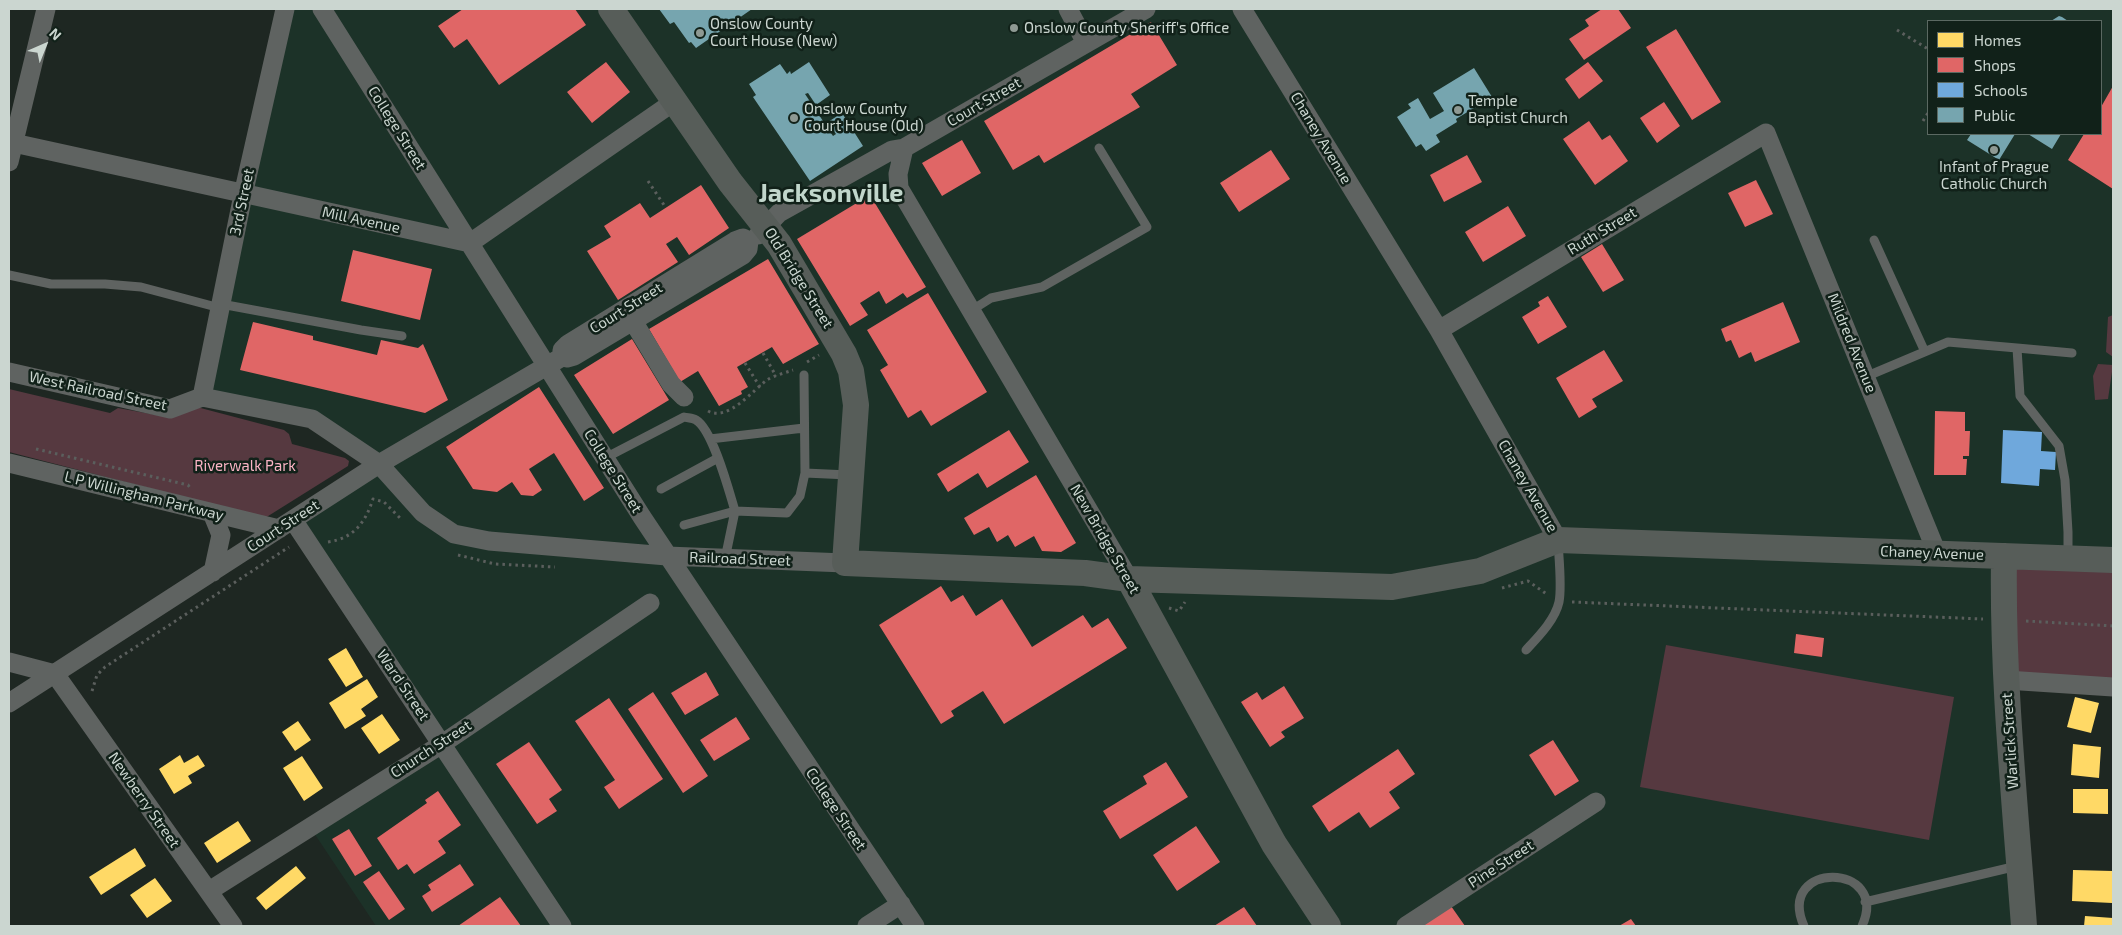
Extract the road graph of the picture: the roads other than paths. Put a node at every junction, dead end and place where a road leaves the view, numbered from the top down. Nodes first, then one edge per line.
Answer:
1 (46, 9) edge
2 (285, 9) edge
3 (322, 9) edge
4 (611, 9) edge
5 (1068, 9) edge
6 (1146, 9) edge
7 (1242, 9) edge
8 (1086, 42) junction
9 (675, 101) junction
10 (1766, 133) joint
11 (904, 148) junction
12 (1099, 148) dead end
13 (10, 149) edge
14 (243, 195) junction
15 (758, 234) junction
16 (1874, 240) dead end
17 (470, 243) junction
18 (9, 275) edge
19 (220, 306) junction
20 (972, 310) junction
21 (621, 322) junction
22 (1439, 330) junction
23 (402, 336) dead end
24 (2017, 348) junction
25 (1925, 352) junction
26 (2072, 353) dead end
27 (554, 361) junction
28 (9, 372) edge
29 (804, 375) dead end
30 (1865, 377) junction
31 (202, 397) junction
32 (684, 397) road end
33 (804, 428) junction
34 (710, 438) junction
35 (605, 458) junction
36 (718, 458) junction
37 (9, 463) edge
38 (379, 464) junction
39 (805, 473) junction
40 (852, 476) junction
41 (661, 489) dead end
42 (735, 511) junction
43 (212, 513) junction
44 (286, 525) junction
45 (684, 525) dead end
46 (1558, 540) junction
47 (1937, 553) junction
48 (668, 556) junction
49 (2004, 556) junction
50 (725, 559) junction
51 (2068, 559) junction
52 (2113, 560) edge
53 (845, 563) junction
54 (213, 572) junction
55 (1129, 579) junction
56 (650, 603) dead end
57 (1526, 650) dead end
58 (9, 662) edge
59 (55, 674) junction
60 (2006, 680) junction
61 (2113, 687) edge
62 (9, 703) edge
63 (442, 744) junction
64 (1596, 802) dead end
65 (2019, 866) junction
66 (209, 891) junction
67 (1865, 902) junction
68 (900, 904) junction
69 (233, 926) edge
70 (562, 926) edge
71 (867, 926) edge
72 (914, 926) edge
73 (1328, 926) edge
74 (1406, 926) edge
75 (1804, 926) edge
76 (1862, 926) edge
77 (2024, 926) edge

1 - 13 street
2 - 14 street, 3rd Street
3 - 17 street, College Street
4 - 9 main road, Old Bridge Street
5 - 8 street
6 - 8 street, Court Street
7 - 22 street, Chaney Avenue
8 - 11 street, Court Street
9 - 15 main road, Old Bridge Street
9 - 17 street
10 - 22 street, Ruth Street
10 - 30 street, Mildred Avenue
11 - 15 street, Court Street
11 - 20 street, New Bridge Street
12 - 20 lane
13 - 14 street, Mill Avenue
14 - 17 street, Mill Avenue
14 - 19 street, 3rd Street
15 - 21 street, Court Street
15 - 40 main road, Old Bridge Street
16 - 25 lane
17 - 27 street, College Street
18 - 19 lane
19 - 23 lane
19 - 31 street, 3rd Street
20 - 55 street, New Bridge Street
21 - 27 street, Court Street
21 - 32 street
22 - 46 street, Chaney Avenue
24 - 25 lane
24 - 26 lane
24 - 51 lane
25 - 30 lane
27 - 35 street, College Street
27 - 38 street, Court Street
28 - 31 street, West Railroad Street
29 - 33 lane
30 - 47 street, Mildred Avenue
31 - 38 street
33 - 34 lane
33 - 39 lane
34 - 35 lane
34 - 36 lane
35 - 48 street, College Street
36 - 41 lane
36 - 42 lane
37 - 43 street, L P Willingham Parkway
38 - 44 street, Court Street
38 - 48 street, Railroad Street
39 - 40 lane
39 - 42 lane
40 - 53 main road, Old Bridge Street
42 - 45 lane
42 - 50 lane
43 - 44 street, L P Willingham Parkway
43 - 54 street
44 - 54 street, Court Street
44 - 63 street, Ward Street
46 - 47 main road, Chaney Avenue
46 - 55 main road, Railroad Street
46 - 57 lane
47 - 49 main road, Chaney Avenue
48 - 50 street, Railroad Street
48 - 68 street, College Street
49 - 51 main road, Chaney Avenue
49 - 60 main road, Warlick Street
50 - 53 street, Railroad Street
51 - 52 main road, Chaney Avenue
53 - 55 main road, Railroad Street
54 - 59 street, Court Street
55 - 73 main road, New Bridge Street
56 - 63 street, Church Street
58 - 59 street
59 - 62 street, Court Street
59 - 66 street, Newberry Street
60 - 61 street
60 - 65 main road, Warlick Street
63 - 66 street, Church Street
63 - 70 street, Ward Street
64 - 74 street, Pine Street
65 - 67 lane
65 - 77 main road, Warlick Street
66 - 69 street, Newberry Street
67 - 75 lane
67 - 76 lane
68 - 71 street
68 - 72 street, College Street

